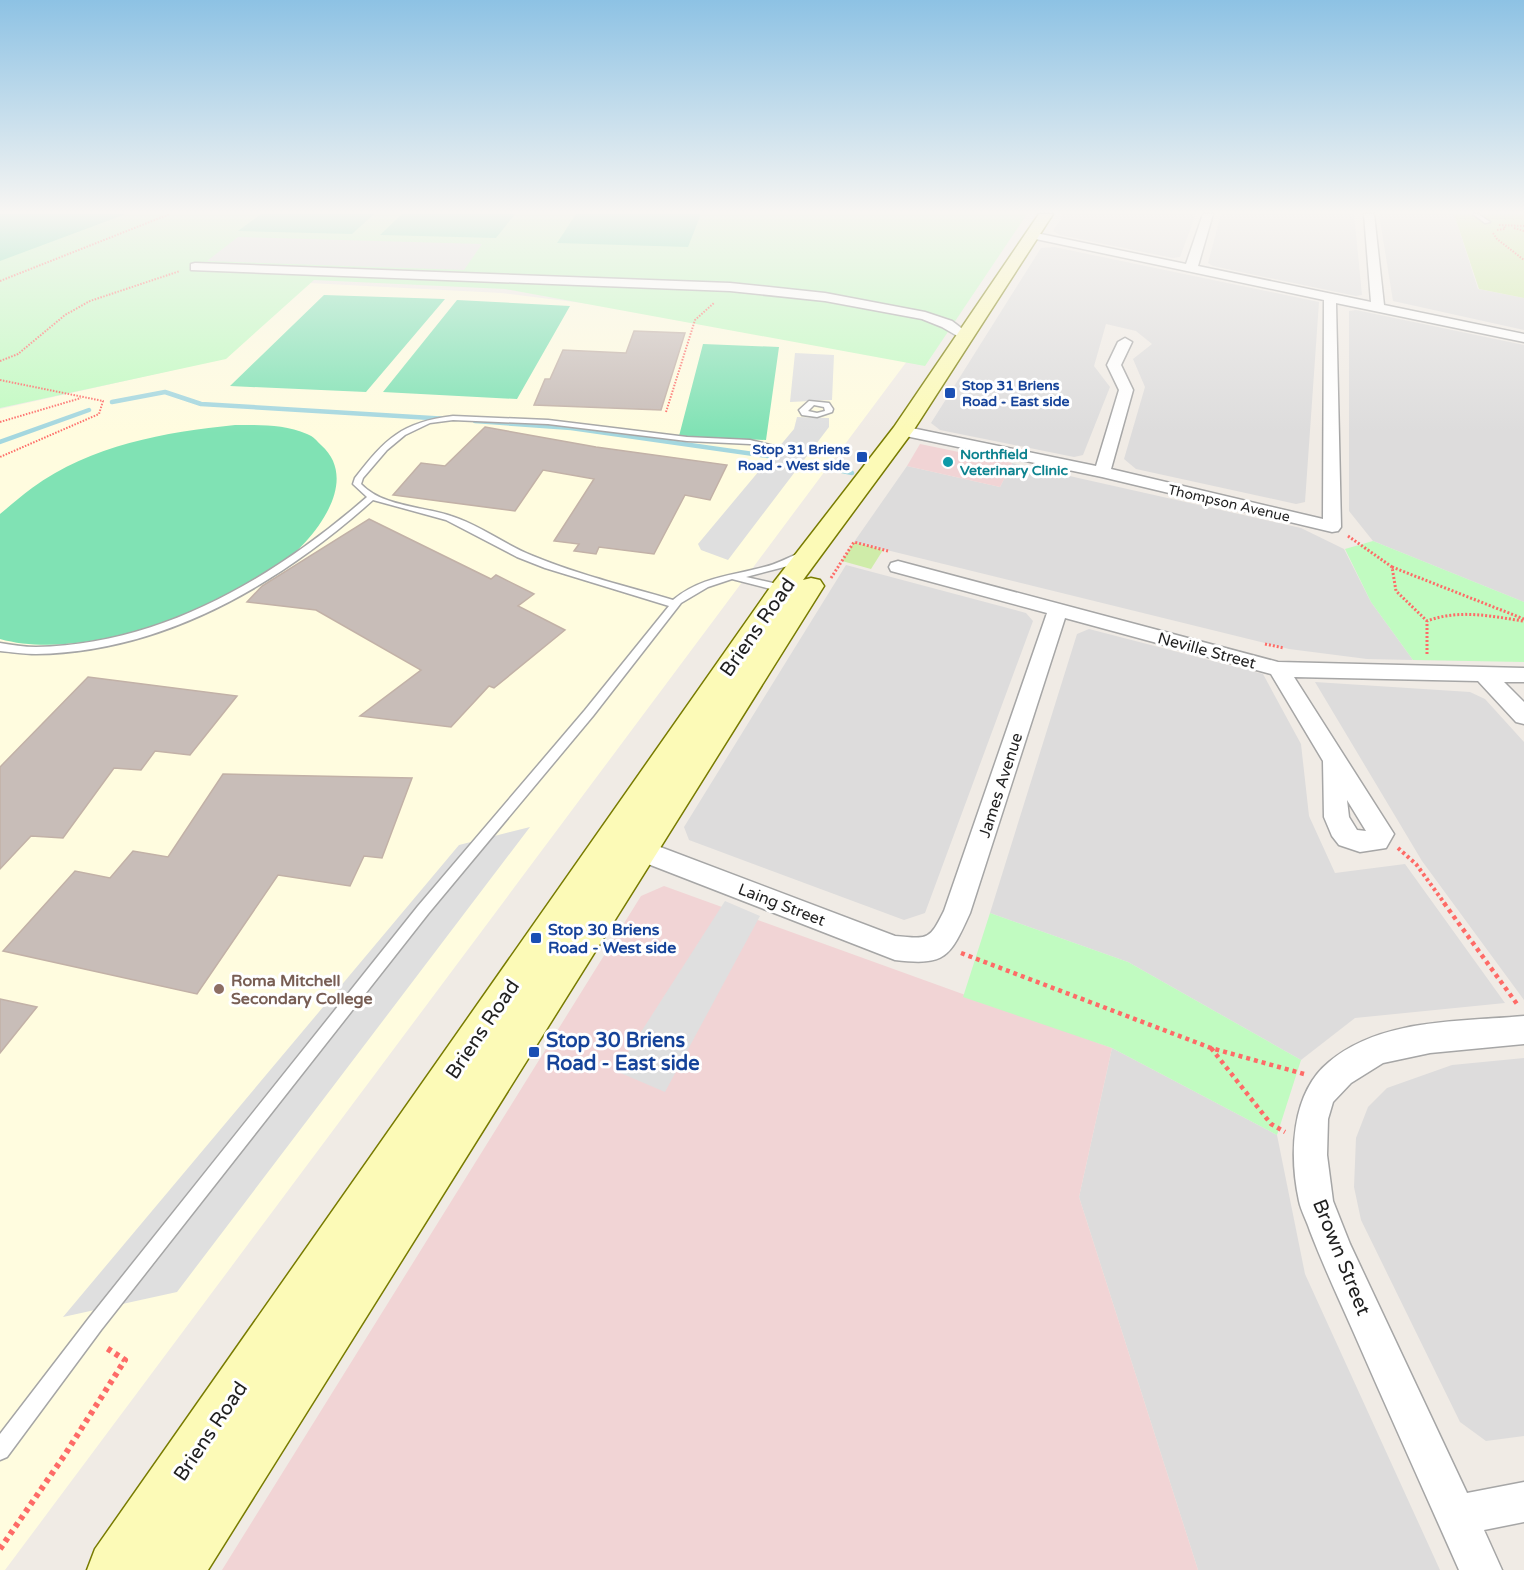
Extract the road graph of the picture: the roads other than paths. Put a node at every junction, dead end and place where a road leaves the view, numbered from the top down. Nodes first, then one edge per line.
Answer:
1 (733, 287) edge
2 (998, 287) edge
3 (1283, 287) edge
4 (1377, 287) edge
5 (1330, 297) junction
6 (1377, 309) junction
7 (980, 315) junction
8 (925, 316) junction
9 (966, 337) junction
10 (1524, 338) edge
11 (1125, 342) dead end
12 (902, 431) junction
13 (787, 450) dead end
14 (1102, 472) junction
15 (857, 493) junction
16 (372, 497) junction
17 (810, 551) junction
18 (898, 567) dead end
19 (729, 577) junction
20 (791, 596) junction
21 (675, 604) junction
22 (1058, 609) junction
23 (0, 647) edge
24 (1278, 669) junction
25 (1485, 675) junction
26 (1524, 675) edge
27 (1524, 716) edge
28 (1335, 759) junction
29 (625, 844) junction
30 (934, 949) joint
31 (1521, 1017) edge
32 (0, 1450) edge
33 (1524, 1502) edge
34 (1455, 1516) junction
35 (116, 1570) edge
36 (176, 1570) edge
37 (1481, 1570) edge

1 - 8 street
2 - 7 main road, Briens Road
3 - 5 street
4 - 6 street
5 - 6 street
5 - 14 street, Thompson Avenue
6 - 10 street
7 - 8 street
7 - 9 main road, Briens Road
8 - 9 street
9 - 12 main road, Briens Road
11 - 14 street
12 - 14 street, Thompson Avenue
12 - 15 main road, Briens Road
13 - 16 lane
15 - 17 main road, Briens Road
15 - 20 main road, Briens Road
16 - 21 lane
16 - 23 lane
17 - 19 lane
17 - 20 main road, Briens Road
18 - 22 street, Neville Street
19 - 20 lane
19 - 21 lane
20 - 29 main road, Briens Road
21 - 32 lane
22 - 24 street, Neville Street
22 - 30 street, James Avenue
24 - 25 street, Neville Street
24 - 28 street
25 - 26 street, Neville Street
25 - 27 street
28 - 28 street
29 - 30 street, Laing Street
29 - 35 main road, Briens Road
29 - 36 main road, Briens Road
31 - 34 street, Brown Street
33 - 34 street
34 - 37 street, Brown Street

